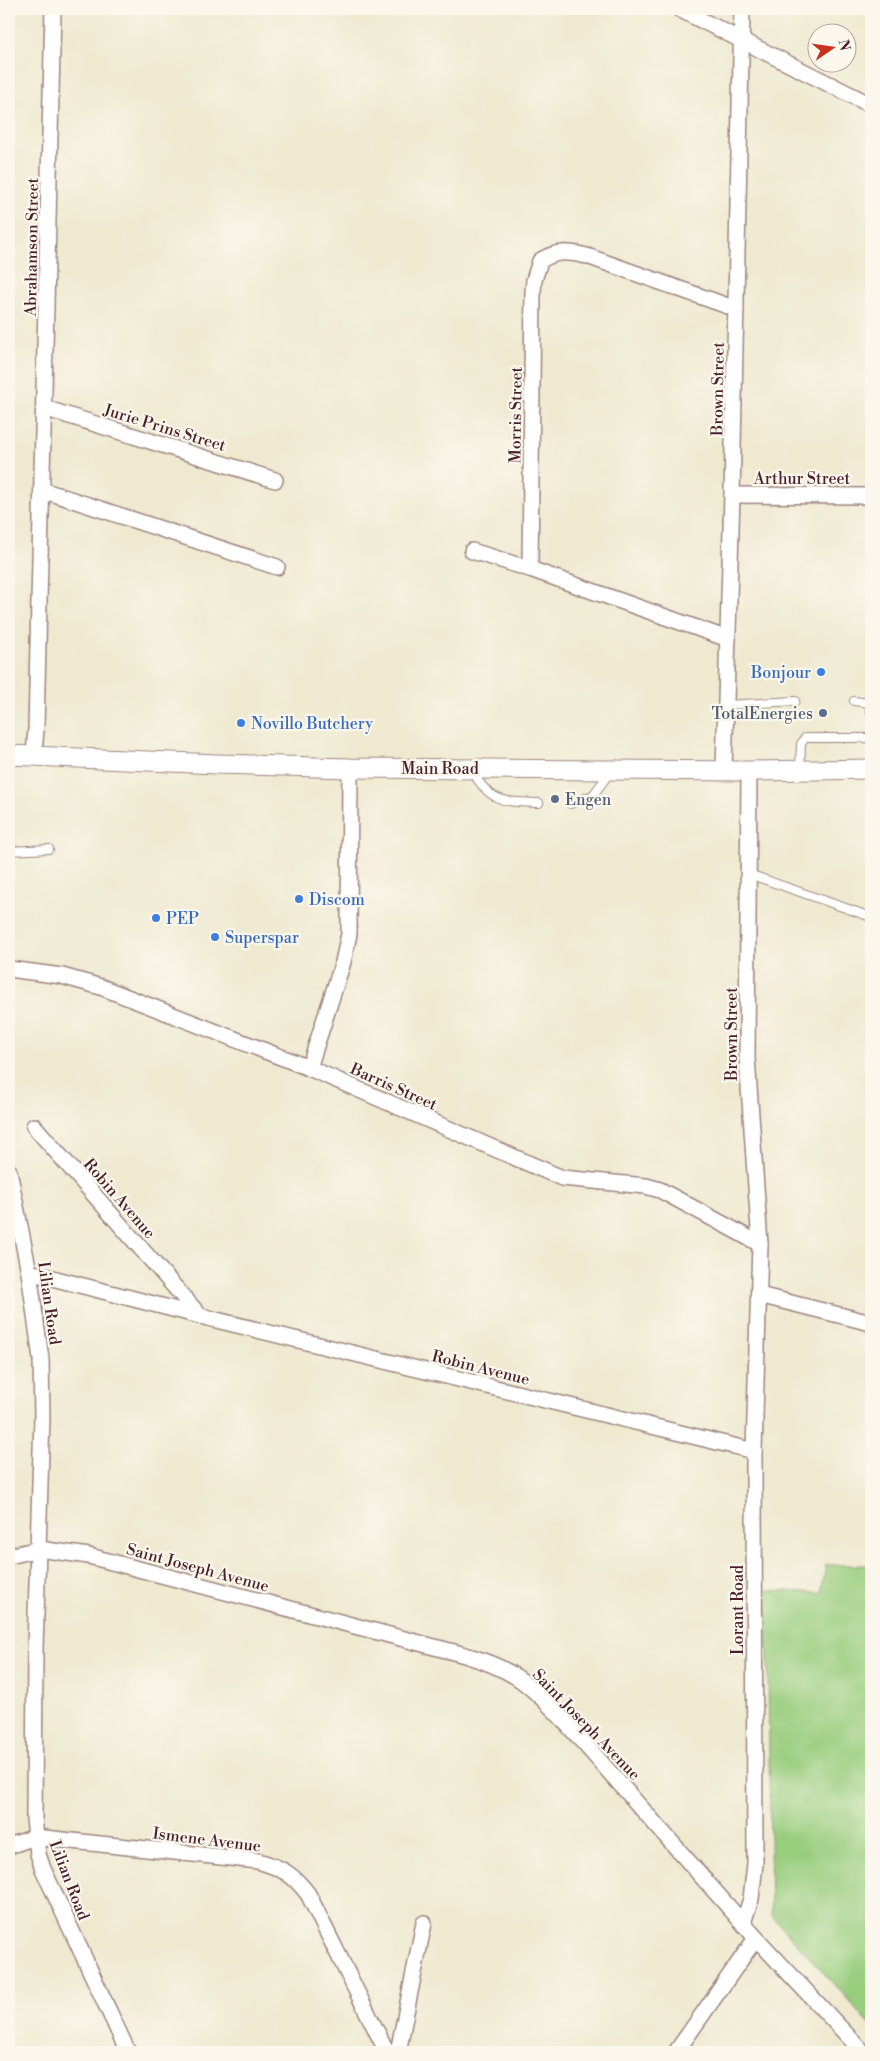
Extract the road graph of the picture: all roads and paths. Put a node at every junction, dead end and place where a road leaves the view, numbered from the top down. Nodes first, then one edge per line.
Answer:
1 (53, 9) edge
2 (679, 9) edge
3 (742, 9) edge
4 (740, 39) junction
5 (871, 105) edge
6 (736, 309) junction
7 (44, 408) junction
8 (275, 480) dead end
9 (42, 490) junction
10 (732, 495) junction
11 (871, 496) edge
12 (472, 551) dead end
13 (277, 568) dead end
14 (530, 569) junction
15 (728, 639) junction
16 (795, 701) dead end
17 (854, 701) dead end
18 (726, 705) junction
19 (871, 713) edge
20 (871, 738) edge
21 (9, 755) edge
22 (34, 755) junction
23 (350, 768) junction
24 (471, 768) junction
25 (612, 769) junction
26 (871, 769) edge
27 (724, 770) junction
28 (800, 770) junction
29 (750, 771) junction
30 (539, 803) dead end
31 (570, 804) dead end
32 (9, 850) edge
33 (49, 850) dead end
34 (749, 874) junction
35 (871, 917) edge
36 (9, 969) edge
37 (309, 1068) junction
38 (34, 1126) dead end
39 (9, 1171) edge
40 (760, 1244) junction
41 (29, 1272) junction
42 (759, 1296) junction
43 (200, 1316) junction
44 (871, 1322) edge
45 (754, 1451) junction
46 (40, 1549) junction
47 (9, 1556) edge
48 (35, 1837) junction
49 (9, 1846) edge
50 (424, 1923) dead end
51 (742, 1923) junction
52 (756, 1938) junction
53 (128, 2052) edge
54 (387, 2052) edge
55 (398, 2052) edge
56 (676, 2052) edge
57 (862, 2052) edge

1 - 7 street, Abrahamson Street
2 - 4 street
3 - 4 street, Brown Street
4 - 5 street
4 - 6 street, Brown Street
6 - 10 street, Brown Street
6 - 14 street, Morris Street
7 - 8 street, Jurie Prins Street
7 - 9 street, Abrahamson Street
9 - 13 street
9 - 22 street, Abrahamson Street
10 - 11 street, Arthur Street
10 - 15 street, Brown Street
12 - 14 street
14 - 15 street
15 - 18 street, Brown Street
16 - 18 lane
17 - 19 lane
18 - 27 street, Brown Street
20 - 28 lane
21 - 22 street, Main Road
22 - 23 street, Main Road
23 - 24 street, Main Road
23 - 37 street
24 - 25 street, Main Road
24 - 30 lane
25 - 27 street, Main Road
25 - 31 lane
26 - 28 street, Main Road
27 - 29 street, Main Road
28 - 29 street, Main Road
29 - 34 street, Brown Street
32 - 33 lane
34 - 35 lane
34 - 40 street, Brown Street
36 - 37 street, Barris Street
37 - 40 street, Barris Street
38 - 43 street, Robin Avenue
39 - 41 street, Lilian Road
40 - 42 street, Brown Street
41 - 43 street, Robin Avenue
41 - 46 street, Lilian Road
42 - 44 street
42 - 45 street, Lorant Road
43 - 45 street, Robin Avenue
45 - 51 street, Lorant Road
46 - 47 street
46 - 48 street, Lilian Road
46 - 51 street, Saint Joseph Avenue
48 - 49 street
48 - 53 street, Lilian Road
48 - 54 street, Ismene Avenue
50 - 55 street
51 - 52 street, Saint Joseph Avenue
52 - 56 street
52 - 57 street, Saint Joseph Avenue

